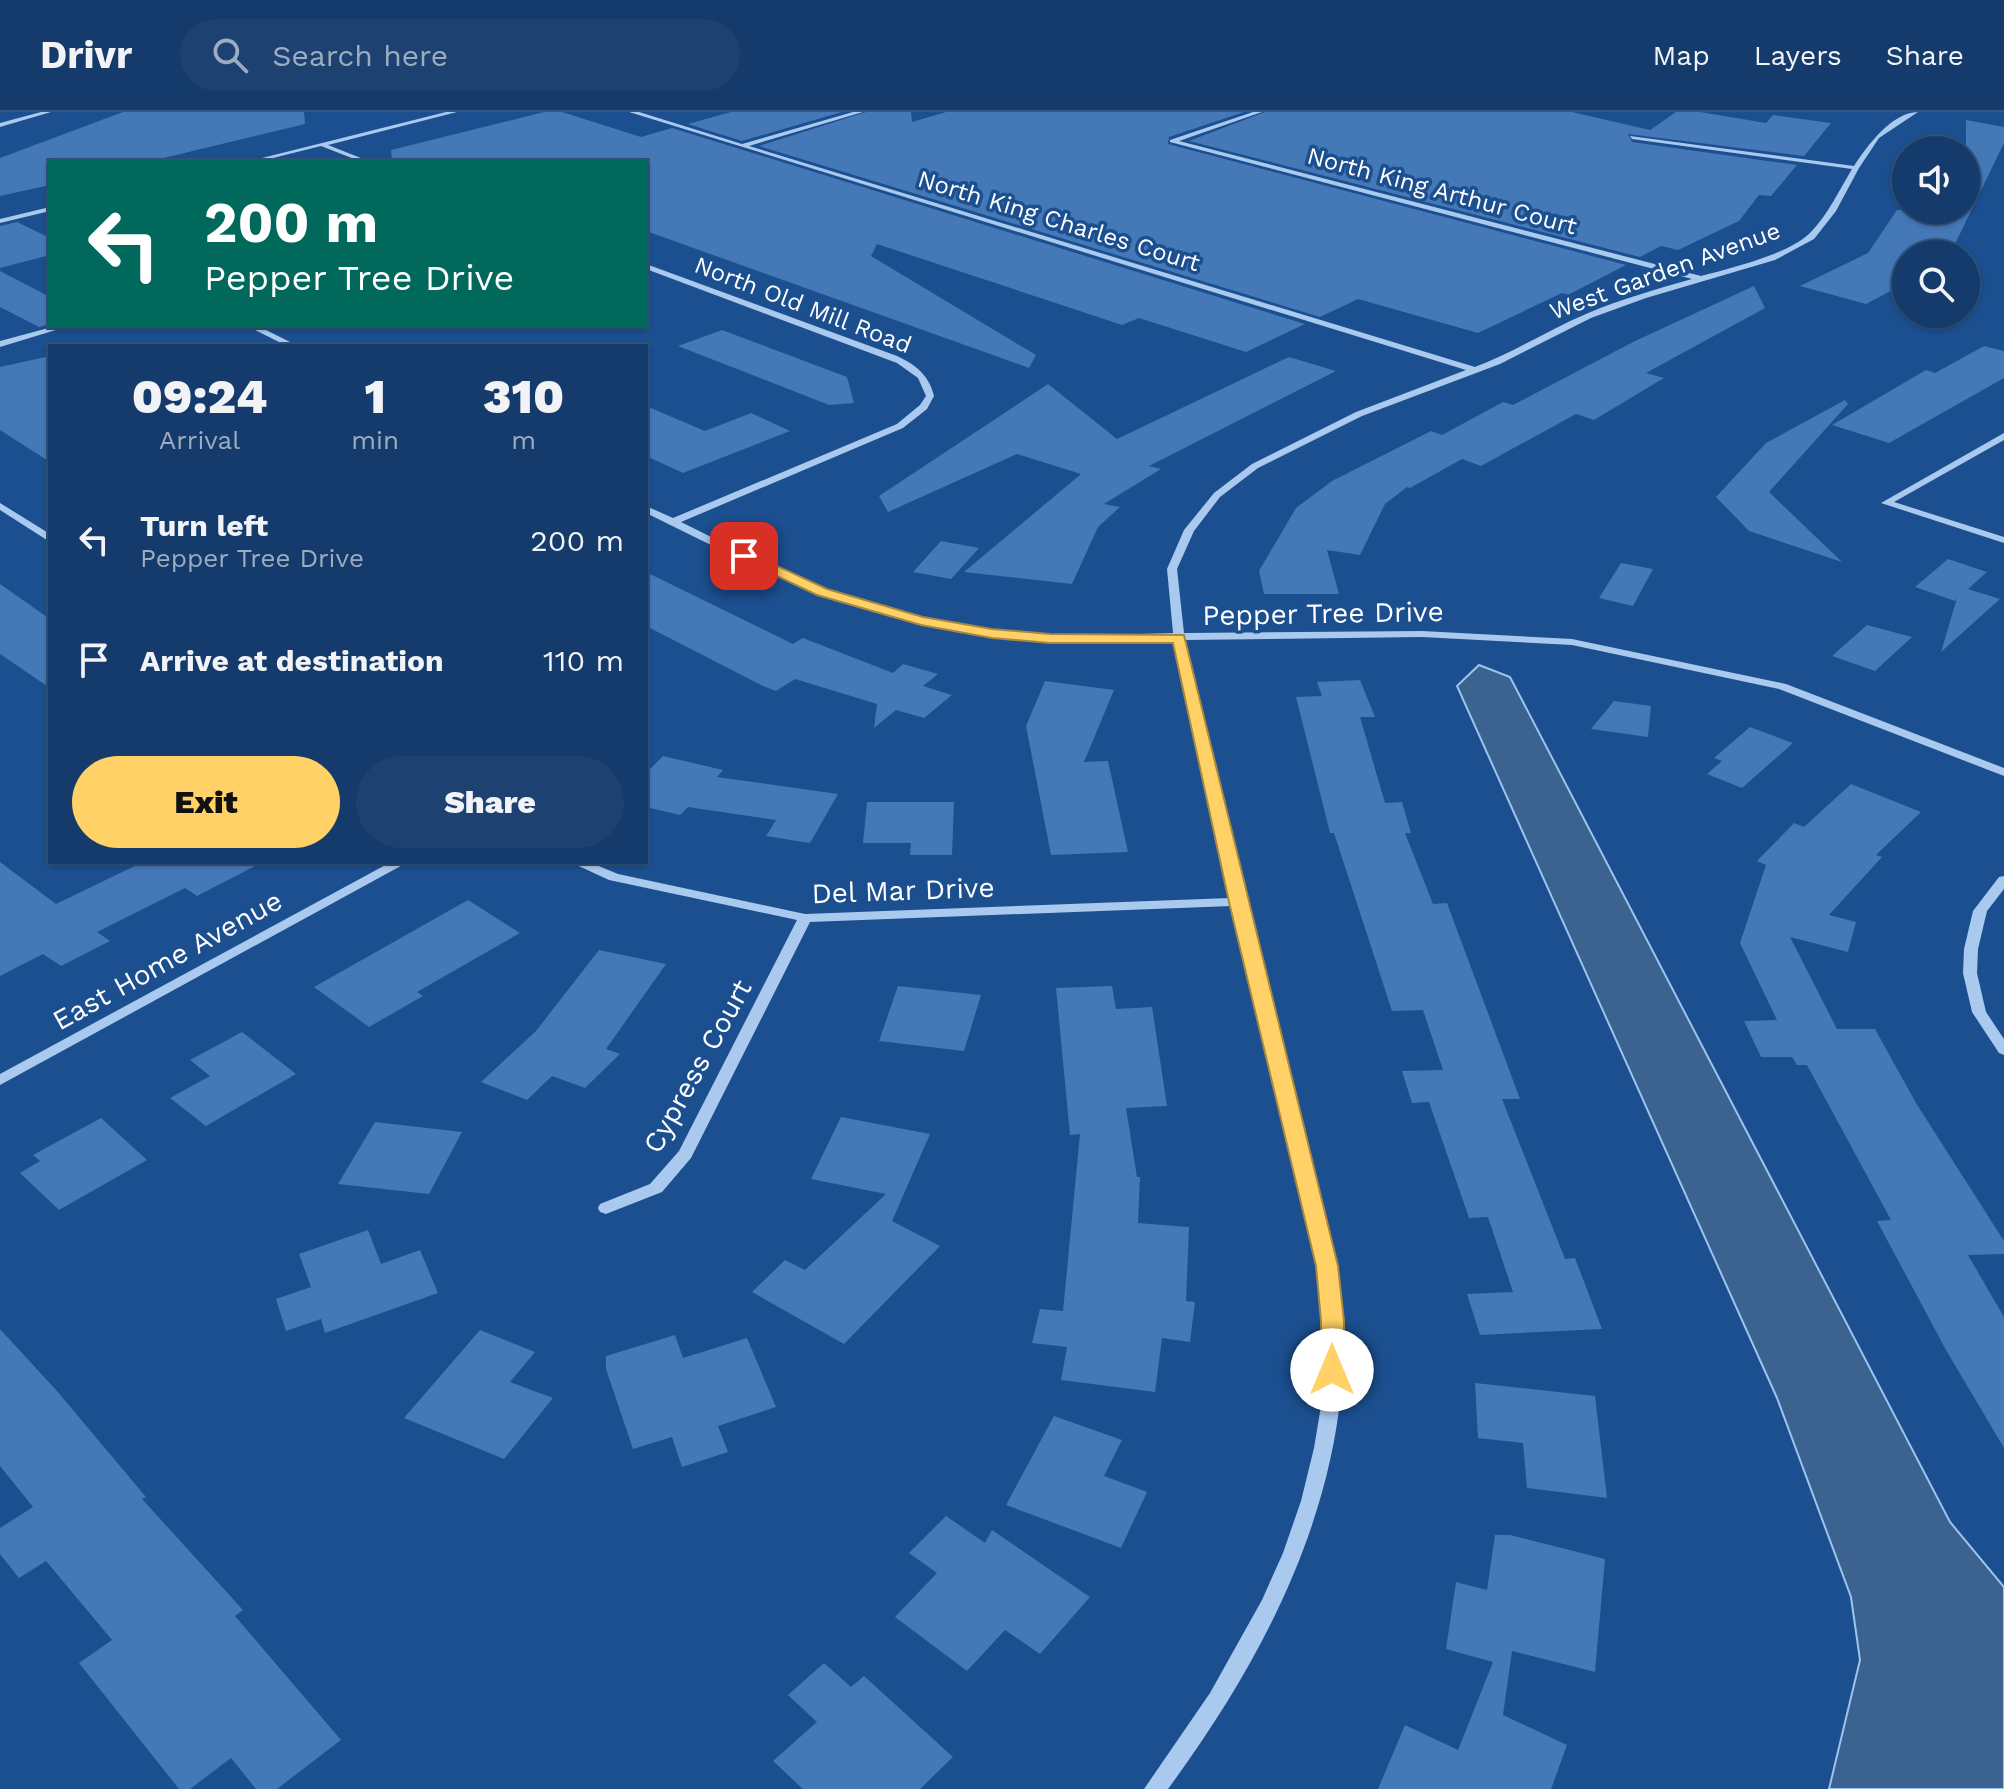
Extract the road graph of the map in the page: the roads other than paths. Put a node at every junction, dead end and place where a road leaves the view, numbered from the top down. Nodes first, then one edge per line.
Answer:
1 (48, 112) edge
2 (632, 112) edge
3 (860, 112) edge
4 (1259, 112) edge
5 (1915, 112) edge
6 (447, 113) edge
7 (0, 125) edge
8 (1632, 137) dead end
9 (322, 145) junction
10 (743, 145) junction
11 (258, 160) edge
12 (363, 160) edge
13 (1856, 168) junction
14 (48, 209) edge
15 (0, 221) edge
16 (648, 267) edge
17 (1703, 279) junction
18 (58, 328) edge
19 (255, 328) edge
20 (0, 344) edge
21 (290, 344) edge
22 (1474, 370) junction
23 (2004, 436) edge
24 (0, 506) edge
25 (648, 510) edge
26 (673, 522) junction
27 (48, 538) edge
28 (2004, 540) edge
29 (1179, 638) junction
30 (2004, 772) edge
31 (397, 864) edge
32 (582, 864) edge
33 (2004, 880) edge
34 (1238, 902) junction
35 (805, 918) junction
36 (2004, 1050) edge
37 (0, 1080) edge
38 (606, 1208) dead end
39 (1155, 1789) edge

1 - 7 street
2 - 10 street, North King Charles Court
3 - 10 street
4 - 17 street, North King Arthur Court
5 - 13 street, West Garden Avenue
6 - 9 street
8 - 13 street
9 - 11 street
9 - 12 street
10 - 22 street, North King Charles Court
13 - 17 street, West Garden Avenue
14 - 15 street
16 - 26 street, North Old Mill Road
17 - 22 street, West Garden Avenue
18 - 20 street
19 - 21 street
22 - 29 street, West Garden Avenue
23 - 28 street
24 - 27 street
25 - 26 street, Pepper Tree Drive
26 - 29 street, Pepper Tree Drive
29 - 30 street, Pepper Tree Drive
29 - 34 street, West Garden Avenue
31 - 37 street, East Home Avenue
32 - 35 street, Del Mar Drive
33 - 36 street
34 - 35 street, Del Mar Drive
34 - 39 street, West Garden Avenue
35 - 38 street, Cypress Court

